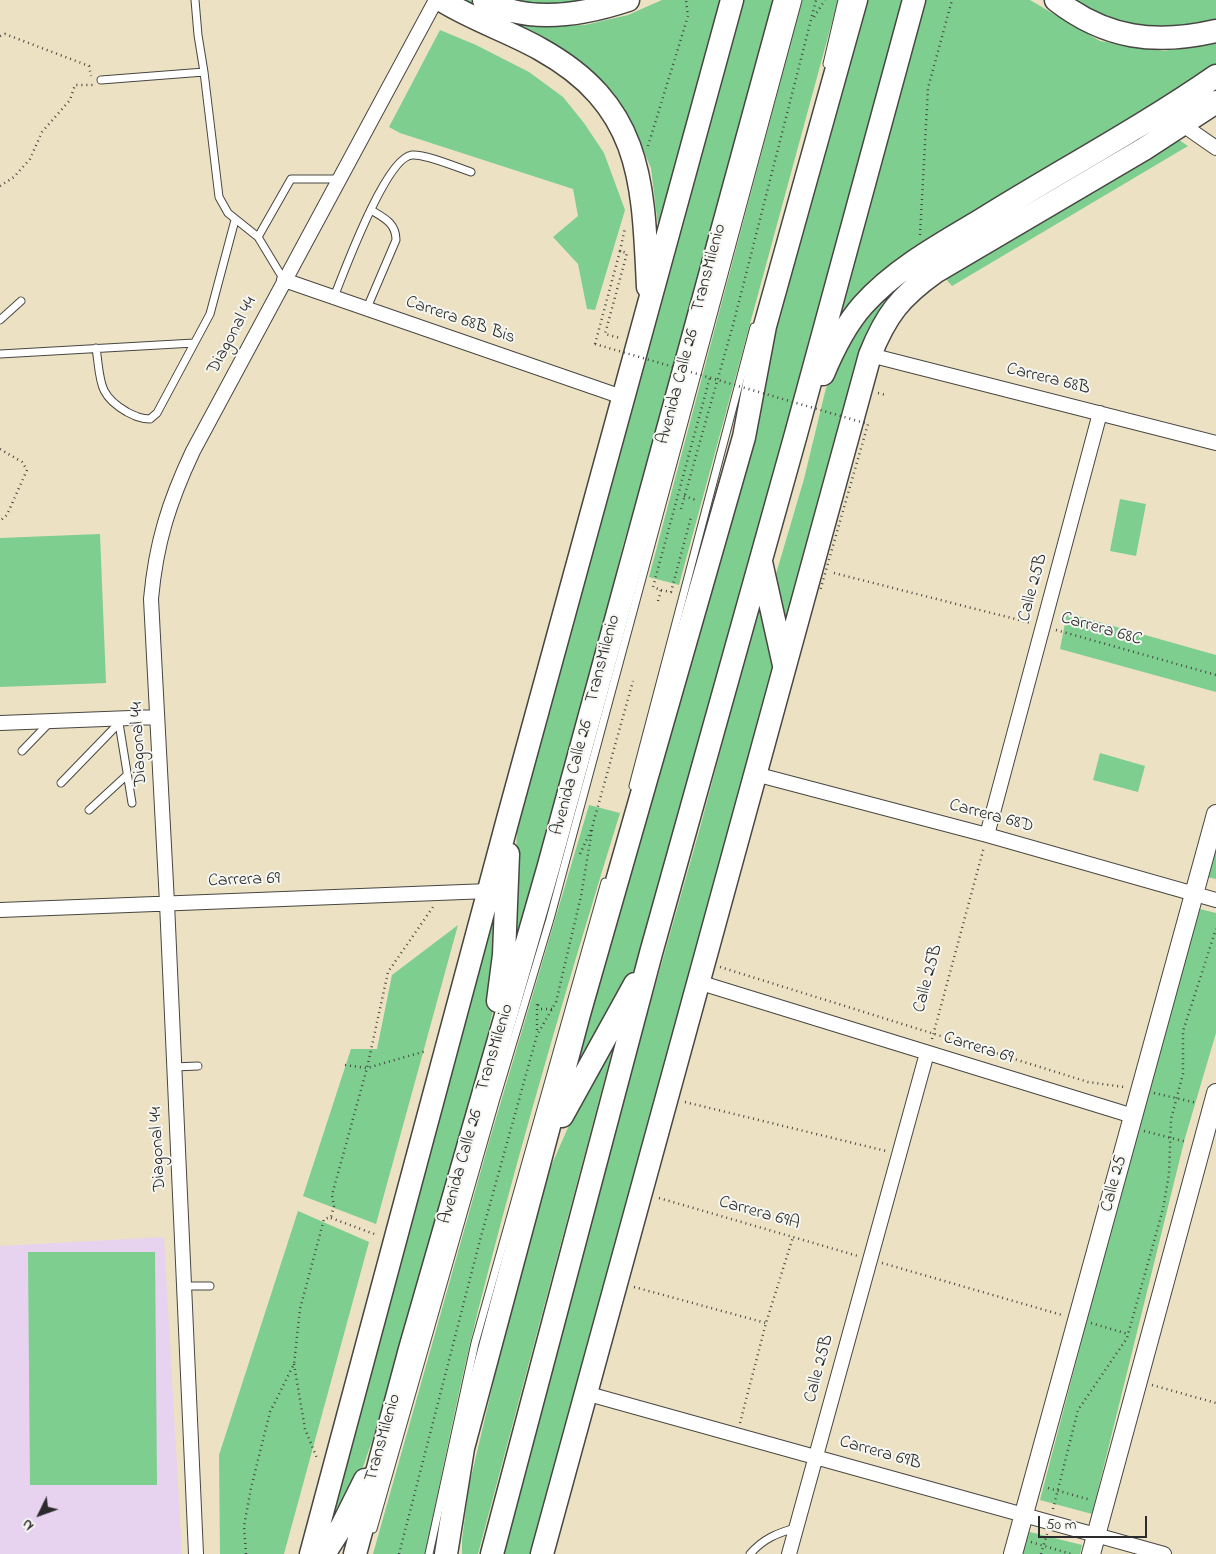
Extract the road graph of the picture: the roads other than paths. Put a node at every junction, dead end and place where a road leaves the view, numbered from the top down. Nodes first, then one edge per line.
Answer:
1 (195, 0) edge
2 (436, 0) edge
3 (441, 0) edge
4 (484, 0) edge
5 (628, 0) edge
6 (732, 0) edge
7 (785, 0) edge
8 (798, 0) edge
9 (842, 0) edge
10 (856, 0) edge
11 (914, 0) edge
12 (1056, 0) edge
13 (1216, 31) edge
14 (204, 72) junction
15 (825, 73) dead end
16 (1216, 76) edge
17 (101, 80) dead end
18 (1216, 102) edge
19 (1183, 124) junction
20 (1216, 148) edge
21 (471, 172) dead end
22 (340, 179) junction
23 (371, 210) junction
24 (235, 220) junction
25 (258, 237) junction
26 (284, 280) junction
27 (334, 297) junction
28 (21, 301) dead end
29 (367, 308) junction
30 (648, 309) junction
31 (757, 315) dead end
32 (0, 320) edge
33 (194, 343) junction
34 (96, 348) junction
35 (0, 354) edge
36 (870, 355) junction
37 (625, 398) junction
38 (1100, 413) junction
39 (796, 434) junction
40 (1216, 443) edge
41 (760, 558) junction
42 (784, 668) junction
43 (157, 717) junction
44 (51, 721) junction
45 (121, 721) junction
46 (0, 723) edge
47 (22, 751) dead end
48 (755, 774) junction
49 (127, 775) junction
50 (61, 783) dead end
51 (630, 795) dead end
52 (132, 803) dead end
53 (89, 810) dead end
54 (1216, 814) edge
55 (508, 818) junction
56 (988, 835) junction
57 (609, 870) dead end
58 (489, 891) junction
59 (1195, 894) junction
60 (1216, 900) edge
61 (167, 903) junction
62 (0, 910) edge
63 (651, 954) junction
64 (698, 982) junction
65 (928, 1053) junction
66 (198, 1066) dead end
67 (174, 1067) junction
68 (485, 1088) junction
69 (1214, 1100) edge
70 (1132, 1122) junction
71 (1207, 1138) edge
72 (535, 1179) junction
73 (184, 1286) junction
74 (210, 1286) dead end
75 (585, 1393) junction
76 (395, 1407) junction
77 (816, 1456) junction
78 (453, 1510) junction
79 (1024, 1514) junction
80 (796, 1528) junction
81 (372, 1535) dead end
82 (1096, 1536) junction
83 (1015, 1546) edge
84 (196, 1554) edge
85 (311, 1554) edge
86 (324, 1554) edge
87 (356, 1554) edge
88 (429, 1554) edge
89 (446, 1554) edge
90 (452, 1554) edge
91 (492, 1554) edge
92 (542, 1554) edge
93 (750, 1554) edge
94 (789, 1554) edge
95 (1091, 1554) edge
96 (1164, 1554) edge

1 - 14 lane
2 - 22 street, Diagonal 44
3 - 30 main road
4 - 5 main road
6 - 30 main road
7 - 68 main road, Avenida Calle 26
8 - 81 lane, TransMilenio
9 - 15 lane
10 - 72 main road
11 - 39 main road
12 - 13 main road
14 - 17 lane
14 - 24 lane
16 - 39 main road
18 - 19 main road
19 - 20 street
19 - 36 main road
21 - 23 lane
22 - 25 lane
22 - 26 street, Diagonal 44
23 - 27 lane
23 - 29 lane
24 - 25 lane
24 - 33 lane
25 - 26 lane
26 - 27 street, Carrera 68B Bis
26 - 43 street, Diagonal 44
27 - 29 street, Carrera 68B Bis
28 - 32 lane
29 - 37 street, Carrera 68B Bis
30 - 37 main road
31 - 51 lane
33 - 34 lane
33 - 34 lane
34 - 35 lane
36 - 38 street, Carrera 68B
36 - 42 main road
37 - 55 main road
38 - 40 street, Carrera 68B
38 - 56 street, Calle 25B
39 - 41 main road
41 - 42 main road
41 - 63 main road
42 - 48 main road
43 - 45 street
43 - 61 street, Diagonal 44
44 - 45 street
44 - 46 street
44 - 47 lane
45 - 49 lane
45 - 50 lane
48 - 56 street, Carrera 68D
48 - 64 main road
49 - 52 lane
49 - 53 lane
54 - 59 street, Calle 25
55 - 58 main road
55 - 68 main road
56 - 59 street, Carrera 68D
57 - 88 lane
58 - 61 street, Carrera 69
58 - 85 main road
59 - 60 street, Carrera 68D
59 - 70 street, Calle 25
61 - 62 street, Carrera 69
61 - 67 street, Diagonal 44
63 - 72 main road
63 - 91 main road
64 - 65 street, Carrera 69
64 - 75 main road
65 - 70 street, Carrera 69
65 - 77 street, Calle 25B
66 - 67 lane
67 - 73 street, Diagonal 44
68 - 76 main road, Avenida Calle 26
69 - 71 street
70 - 79 street, Calle 25
71 - 82 street
72 - 78 main road
73 - 74 lane
73 - 84 street, Diagonal 44
75 - 77 street, Carrera 69B
75 - 92 main road
76 - 86 main road
76 - 87 main road, Avenida Calle 26
77 - 79 street, Carrera 69B
77 - 80 street, Calle 25B
78 - 89 main road
78 - 90 main road
79 - 82 street, Carrera 69B
79 - 83 street, Calle 25
80 - 93 lane
80 - 94 street, Calle 25B
82 - 95 street
82 - 96 street, Carrera 69B

